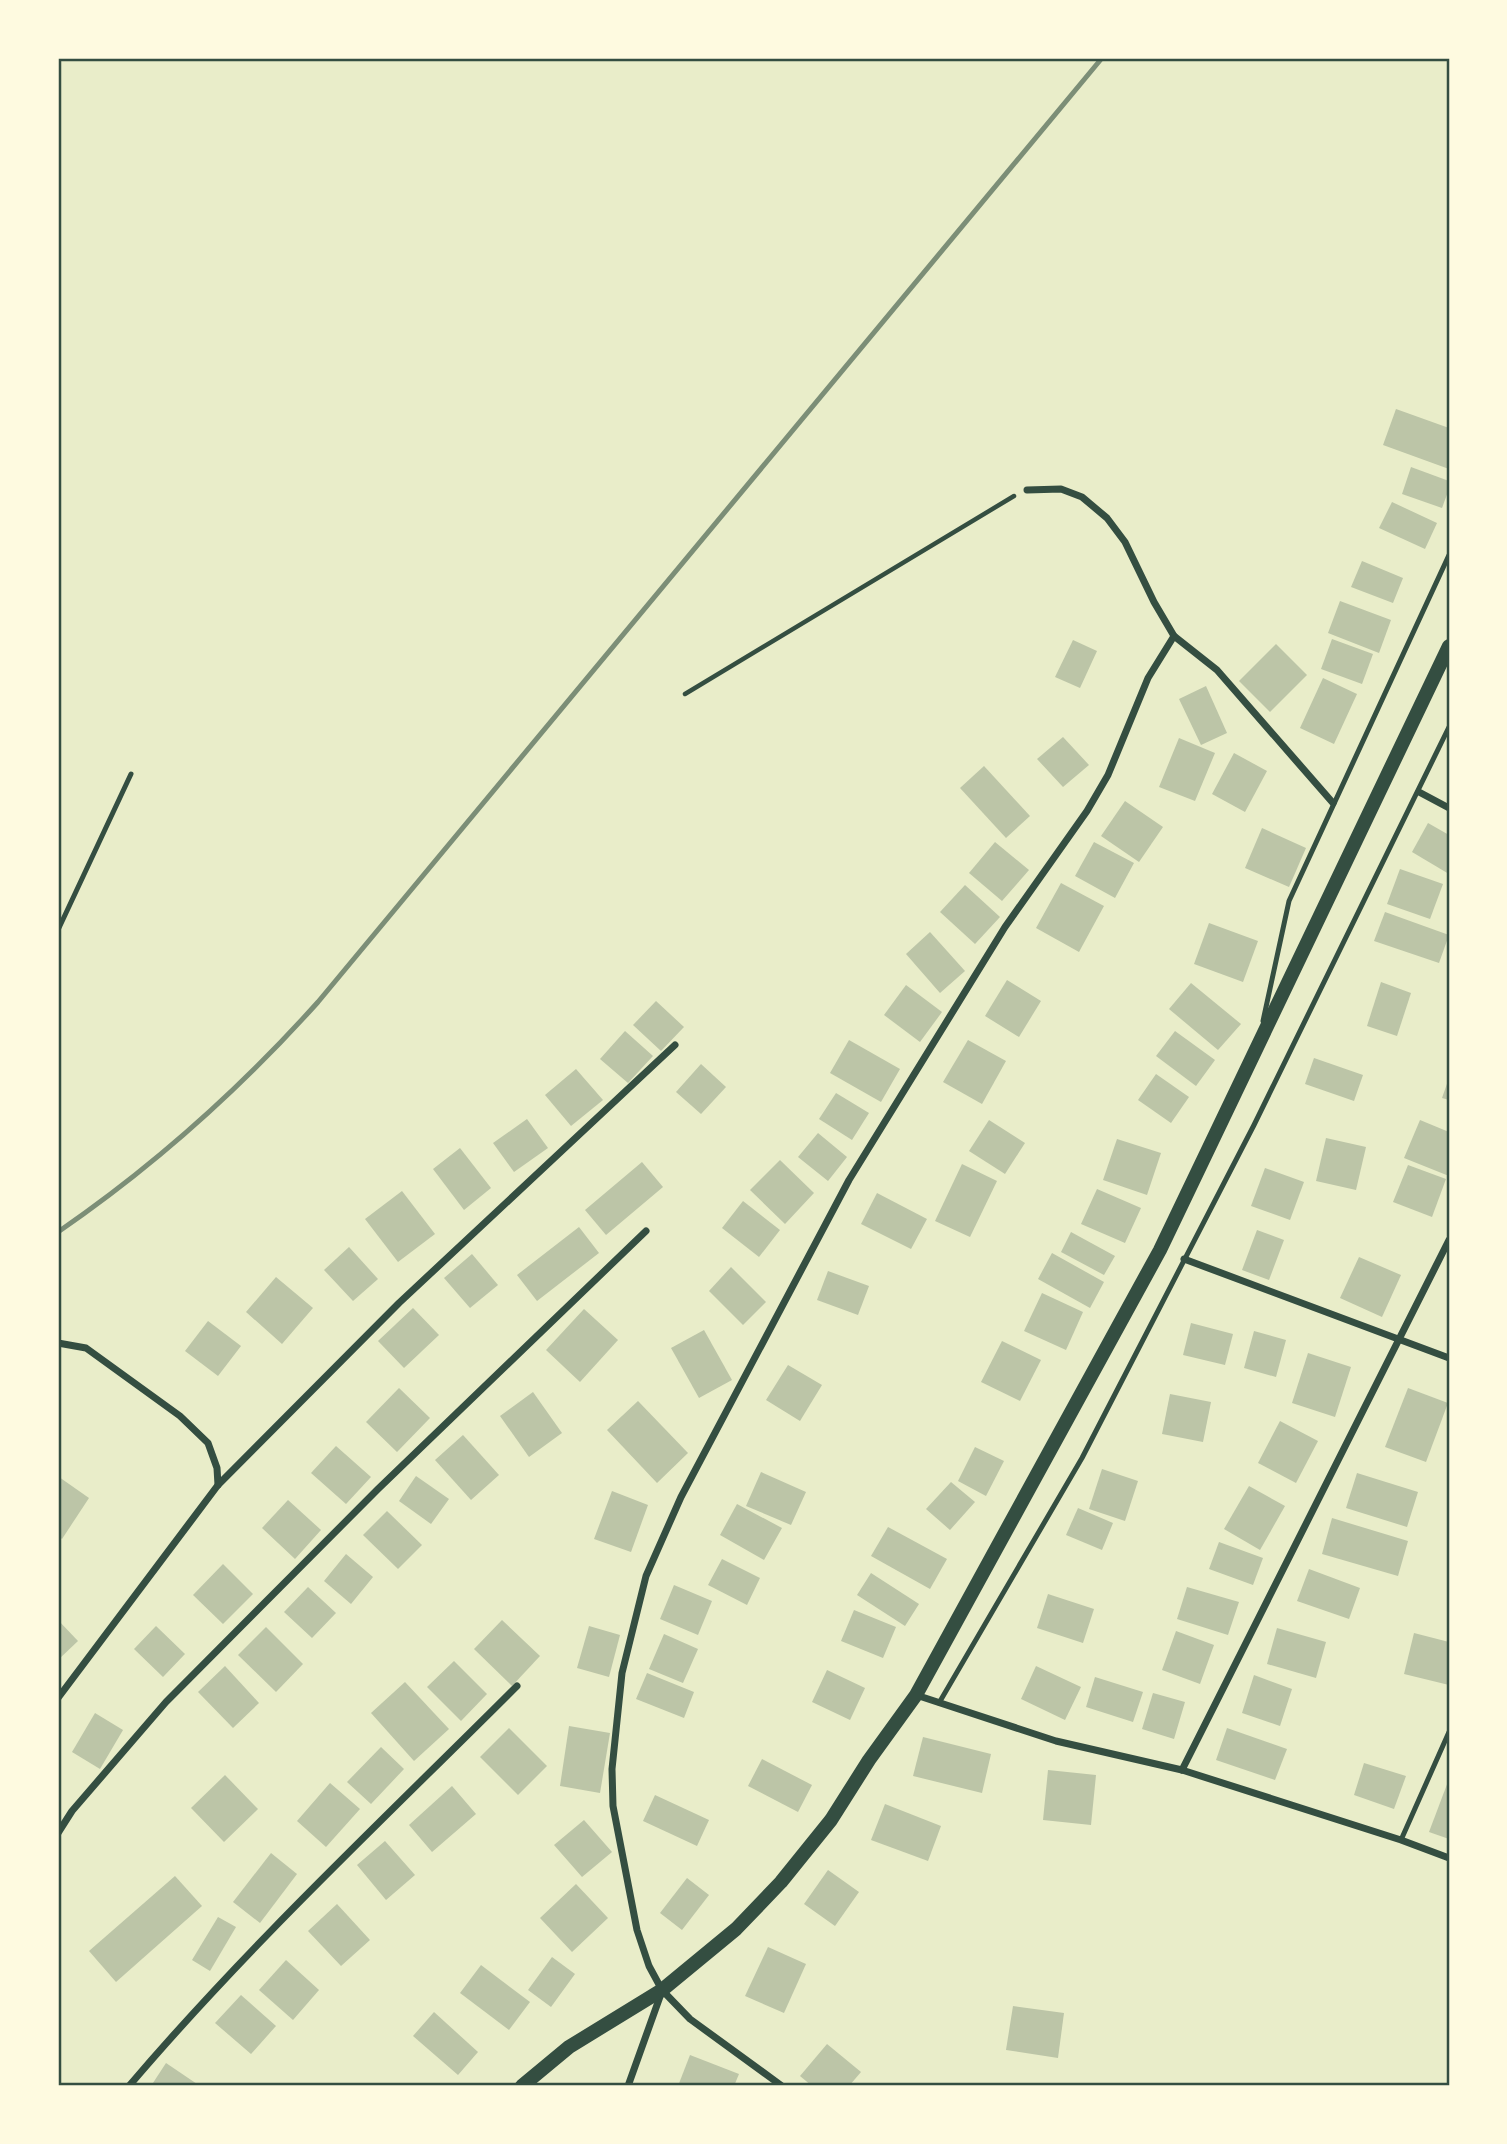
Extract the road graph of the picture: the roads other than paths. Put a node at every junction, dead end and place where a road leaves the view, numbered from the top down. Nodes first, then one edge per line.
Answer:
1 (1027, 490) road end
2 (1449, 555) edge
3 (1174, 636) junction
4 (1449, 646) edge
5 (1449, 727) edge
6 (131, 774) dead end
7 (1419, 792) junction
8 (1333, 803) junction
9 (1449, 807) edge
10 (58, 930) edge
11 (675, 1045) dead end
12 (1258, 1045) junction
13 (646, 1231) dead end
14 (1449, 1240) edge
15 (1184, 1259) junction
16 (1400, 1341) junction
17 (58, 1343) edge
18 (1449, 1358) edge
19 (218, 1485) junction
20 (517, 1686) dead end
21 (916, 1695) junction
22 (58, 1698) edge
23 (939, 1703) junction
24 (1449, 1732) edge
25 (1182, 1770) junction
26 (58, 1833) edge
27 (1401, 1840) junction
28 (1449, 1858) edge
29 (662, 1990) junction
30 (129, 2086) edge
31 (522, 2086) edge
32 (628, 2086) edge
33 (782, 2086) edge

1 - 3 street
2 - 8 lane
3 - 8 street
3 - 29 street
4 - 12 main road
5 - 7 lane
6 - 10 lane
7 - 9 street
7 - 15 lane
8 - 12 lane
11 - 19 street
12 - 21 main road
13 - 26 street
14 - 16 street
15 - 16 street
15 - 23 lane
16 - 18 street
16 - 25 street
17 - 19 street
19 - 22 street
20 - 30 street
21 - 23 street
21 - 29 main road
23 - 25 street
24 - 27 lane
25 - 27 street
27 - 28 street
29 - 31 main road
29 - 32 street
29 - 33 street

